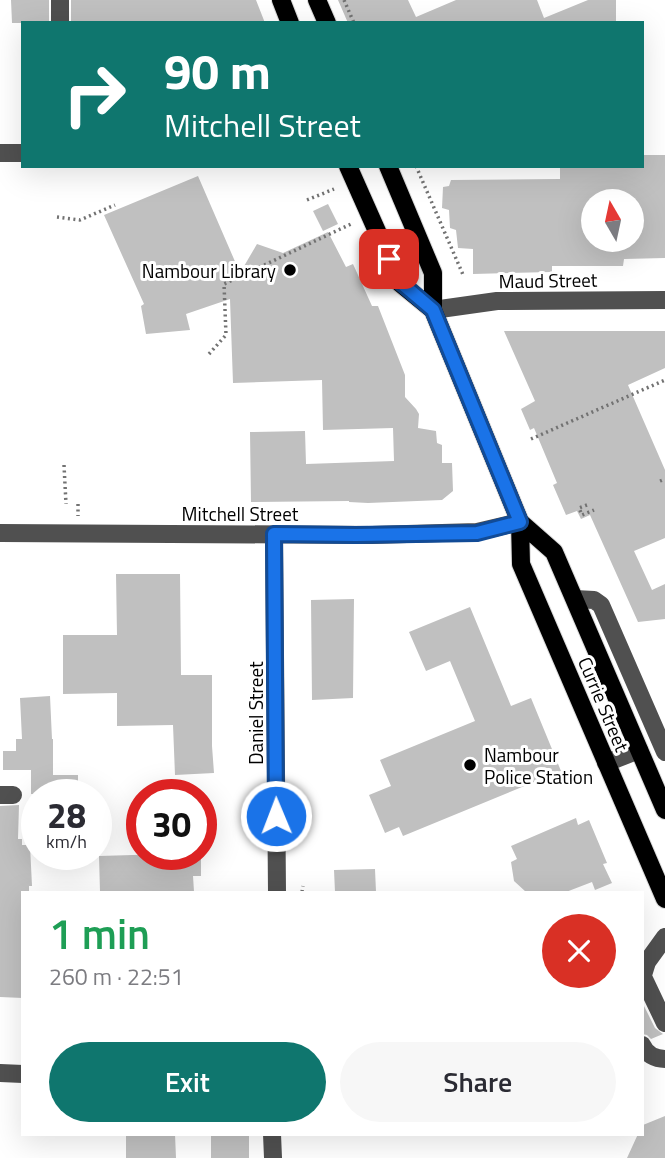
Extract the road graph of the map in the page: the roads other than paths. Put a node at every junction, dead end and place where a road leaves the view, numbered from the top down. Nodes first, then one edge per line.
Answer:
1 (60, 0) edge
2 (281, 0) edge
3 (317, 0) edge
4 (60, 21) edge
5 (289, 21) edge
6 (326, 21) edge
7 (0, 153) edge
8 (21, 153) edge
9 (349, 168) edge
10 (389, 168) edge
11 (665, 300) edge
12 (433, 310) junction
13 (520, 522) junction
14 (0, 533) edge
15 (274, 534) junction
16 (575, 599) junction
17 (639, 750) junction
18 (665, 752) edge
19 (606, 763) junction
20 (665, 810) edge
21 (278, 891) edge
22 (665, 899) edge
23 (665, 937) edge
24 (644, 973) edge
25 (644, 979) edge
26 (665, 1023) edge
27 (644, 1049) edge
28 (665, 1059) edge
29 (0, 1073) edge
30 (21, 1074) edge
31 (272, 1136) edge
32 (273, 1158) edge

1 - 4 street
2 - 5 main road
3 - 6 main road
7 - 8 street
9 - 12 main road, Currie Street
10 - 12 main road, Currie Street
11 - 12 street, Maud Street
12 - 13 main road, Currie Street
13 - 15 street, Mitchell Street
13 - 16 main road, Currie Street
13 - 19 main road, Currie Street
14 - 15 street, Mitchell Street
15 - 21 street, Daniel Street
16 - 17 main road, Currie Street
16 - 18 street
17 - 19 street
17 - 20 main road, Currie Street
19 - 22 main road, Currie Street
23 - 24 street
25 - 26 street
27 - 28 street
29 - 30 street
31 - 32 street

